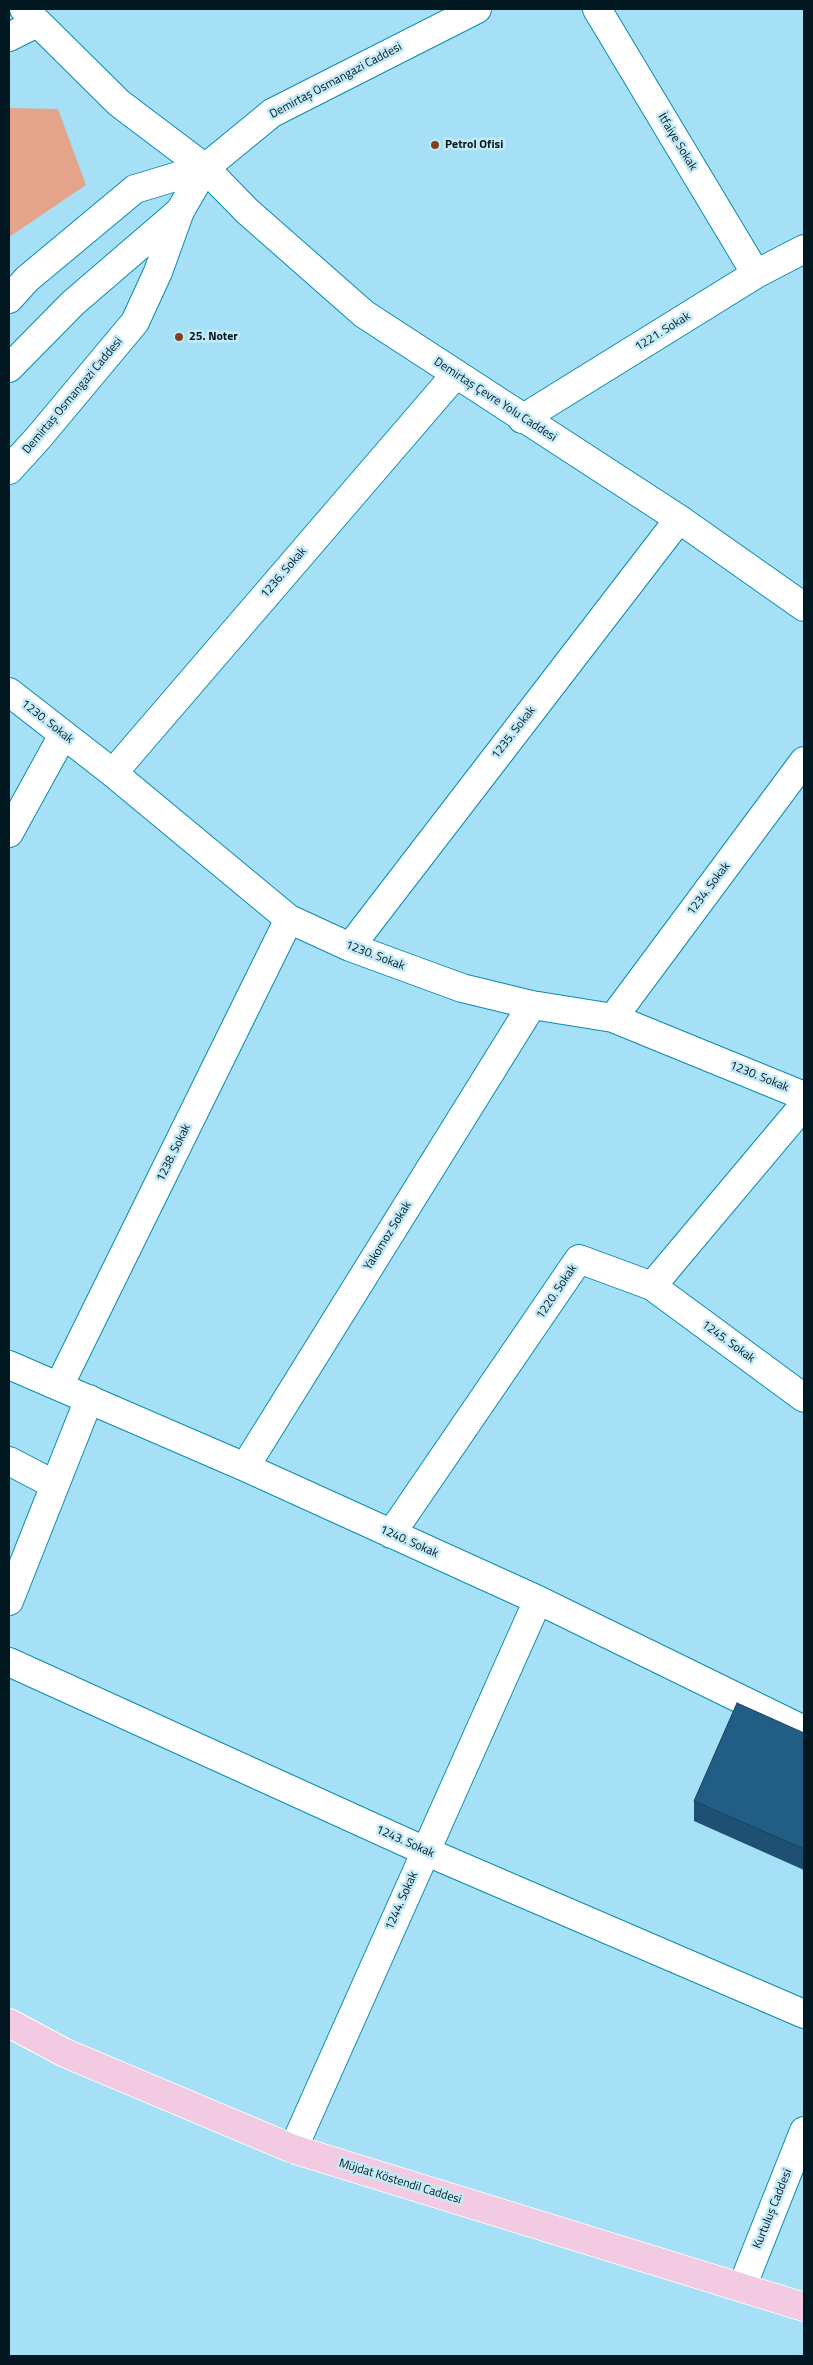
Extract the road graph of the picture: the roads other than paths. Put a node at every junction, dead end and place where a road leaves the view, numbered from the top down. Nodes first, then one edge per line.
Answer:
1 (478, 9) edge
2 (597, 9) edge
3 (30, 16) edge
4 (9, 37) edge
5 (205, 168) junction
6 (180, 211) junction
7 (804, 249) edge
8 (756, 274) junction
9 (9, 299) edge
10 (9, 368) edge
11 (456, 374) junction
12 (522, 419) junction
13 (9, 470) edge
14 (679, 520) junction
15 (804, 607) edge
16 (9, 692) edge
17 (63, 735) junction
18 (804, 761) edge
19 (113, 773) junction
20 (9, 833) edge
21 (290, 919) junction
22 (350, 947) junction
23 (532, 1005) junction
24 (613, 1018) junction
25 (804, 1096) edge
26 (804, 1105) edge
27 (652, 1286) junction
28 (9, 1365) edge
29 (59, 1386) junction
30 (804, 1398) edge
31 (89, 1399) junction
32 (9, 1462) edge
33 (245, 1467) junction
34 (55, 1485) junction
35 (391, 1534) junction
36 (538, 1600) junction
37 (9, 1601) edge
38 (9, 1662) edge
39 (804, 1730) edge
40 (425, 1850) junction
41 (804, 2014) edge
42 (9, 2023) edge
43 (804, 2131) edge
44 (293, 2149) junction
45 (742, 2287) junction
46 (804, 2308) edge

1 - 5 street, Demirtaş Osmangazi Caddesi
2 - 8 street, İtfaiye Sokak
3 - 4 street
3 - 5 street, Demirtaş Çevre Yolu Caddesi
5 - 6 street, Demirtaş Osmangazi Caddesi
5 - 9 street, Demirtaş Osmangazi Caddesi
5 - 11 street, Demirtaş Çevre Yolu Caddesi
6 - 10 street, Demirtaş Osmangazi Caddesi
6 - 13 street, Demirtaş Osmangazi Caddesi
7 - 8 street, 1221. Sokak
8 - 12 street, 1221. Sokak
11 - 12 street, Demirtaş Çevre Yolu Caddesi
11 - 19 street, 1236. Sokak
12 - 14 street, Demirtaş Çevre Yolu Caddesi
14 - 15 street, Demirtaş Çevre Yolu Caddesi
14 - 22 street, 1235. Sokak
16 - 17 street, 1230. Sokak
17 - 19 street, 1230. Sokak
17 - 20 street
18 - 24 street, 1234. Sokak
19 - 21 street, 1230. Sokak
21 - 22 street, 1230. Sokak
21 - 29 street, 1238. Sokak
22 - 23 street, 1230. Sokak
23 - 24 street, 1230. Sokak
23 - 33 street, Yakomoz Sokak
24 - 25 street, 1230. Sokak
26 - 27 street
27 - 30 street, 1245. Sokak
27 - 35 street, 1220. Sokak
28 - 29 street, 1240. Sokak
29 - 31 street, 1240. Sokak
31 - 33 street, 1240. Sokak
31 - 34 street
32 - 34 street
33 - 35 street, 1240. Sokak
34 - 37 street
35 - 36 street, 1240. Sokak
36 - 39 street, 1240. Sokak
36 - 40 street, 1244. Sokak
38 - 40 street, 1243. Sokak
40 - 41 street, 1243. Sokak
40 - 44 street, 1244. Sokak
42 - 44 main road, Müjdat Köstendil Caddesi
43 - 45 street, Kurtuluş Caddesi
44 - 45 main road, Müjdat Köstendil Caddesi
45 - 46 main road, Müjdat Köstendil Caddesi

